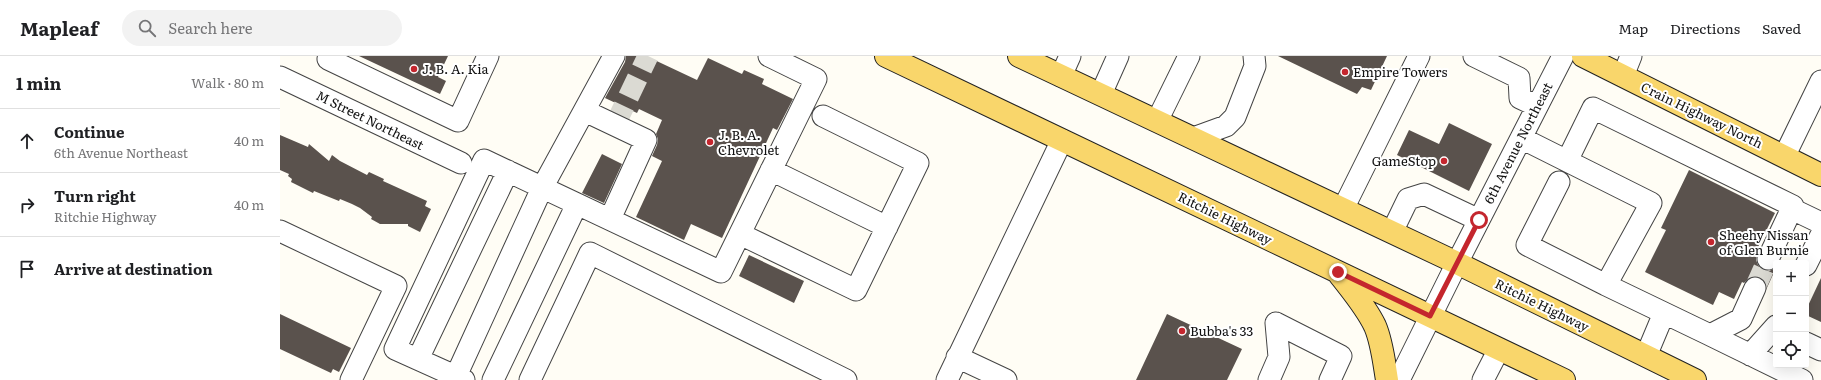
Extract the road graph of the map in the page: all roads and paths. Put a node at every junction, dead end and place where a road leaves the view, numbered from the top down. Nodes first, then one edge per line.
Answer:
1 (488, 56) edge
2 (614, 56) edge
3 (886, 56) edge
4 (1019, 56) edge
5 (1070, 56) edge
6 (1118, 56) edge
7 (1254, 56) edge
8 (1419, 56) edge
9 (1474, 56) edge
10 (1563, 56) edge
11 (1583, 56) edge
12 (1632, 56) edge
13 (326, 57) edge
14 (783, 58) edge
15 (1188, 58) edge
16 (1061, 76) junction
17 (1623, 76) junction
18 (280, 77) edge
19 (1821, 81) edge
20 (1101, 94) junction
21 (1537, 106) junction
22 (585, 111) junction
23 (823, 116) dead end
24 (1157, 121) junction
25 (1193, 138) junction
26 (1521, 138) junction
27 (1062, 140) junction
28 (1784, 155) junction
29 (1567, 161) junction
30 (461, 163) dead end
31 (771, 170) junction
32 (508, 171) junction
33 (1821, 175) edge
34 (1559, 182) dead end
35 (542, 188) junction
36 (577, 204) junction
37 (1343, 209) junction
38 (1792, 209) junction
39 (610, 220) junction
40 (1479, 220) junction
41 (1821, 223) edge
42 (887, 227) junction
43 (280, 231) edge
44 (1392, 232) junction
45 (740, 234) junction
46 (1821, 235) edge
47 (1768, 259) tunnel mouth
48 (1808, 260) edge
49 (1457, 263) junction
50 (1338, 272) junction
51 (1606, 285) junction
52 (1755, 288) tunnel mouth
53 (1664, 313) junction
54 (1430, 316) junction
55 (1773, 331) edge
56 (1710, 335) junction
57 (1499, 349) junction
58 (1750, 354) junction
59 (1646, 356) junction
60 (958, 357) junction
61 (418, 359) junction
62 (1797, 375) edge
63 (460, 378) edge
64 (351, 380) edge
65 (493, 380) edge
66 (530, 380) edge
67 (846, 380) edge
68 (946, 380) edge
69 (1006, 380) edge
70 (1269, 380) edge
71 (1330, 380) edge
72 (1387, 380) edge
73 (1399, 380) edge
74 (1483, 380) edge
75 (1564, 380) edge
76 (1695, 380) edge

1 - 13 street
2 - 22 street
3 - 27 main road, Ritchie Highway
4 - 16 main road, Ritchie Highway
5 - 16 street
6 - 20 street
7 - 25 street
8 - 37 street
9 - 21 street
10 - 21 street, 6th Avenue Northeast
11 - 17 main road, Crain Highway North
12 - 17 street
14 - 31 street
15 - 24 street
16 - 20 main road, Ritchie Highway
17 - 28 main road, Crain Highway North
18 - 30 street, M Street Northeast
19 - 28 street
20 - 24 main road, Ritchie Highway
21 - 26 street, 6th Avenue Northeast
22 - 35 street
22 - 39 street
23 - 42 street
24 - 25 main road, Ritchie Highway
25 - 37 main road, Ritchie Highway
26 - 29 street
26 - 40 street, 6th Avenue Northeast
27 - 50 main road, Ritchie Highway
27 - 60 street
28 - 33 main road, Crain Highway North
29 - 38 street
29 - 51 street
31 - 42 street
31 - 45 street
32 - 35 street
32 - 61 street
32 - 61 street
34 - 51 street
35 - 36 street
35 - 63 street
36 - 39 street
36 - 65 street
37 - 44 main road, Ritchie Highway
38 - 41 street
38 - 47 street
39 - 45 street
40 - 44 street
40 - 49 street, 6th Avenue Northeast
42 - 45 street
43 - 64 street
44 - 49 main road, Ritchie Highway
46 - 48 street
49 - 54 street, 6th Avenue Northeast
49 - 59 main road, Ritchie Highway
50 - 54 main road, Ritchie Highway
50 - 72 main road
51 - 53 street
52 - 56 street
53 - 56 street
53 - 59 street
54 - 57 main road, Ritchie Highway
54 - 73 street, 6th Avenue Northeast
55 - 58 street
56 - 58 street
57 - 74 street
57 - 75 main road, Ritchie Highway
58 - 62 street
59 - 76 main road, Ritchie Highway
60 - 68 street
60 - 69 street
61 - 63 street
66 - 67 street
70 - 71 street

